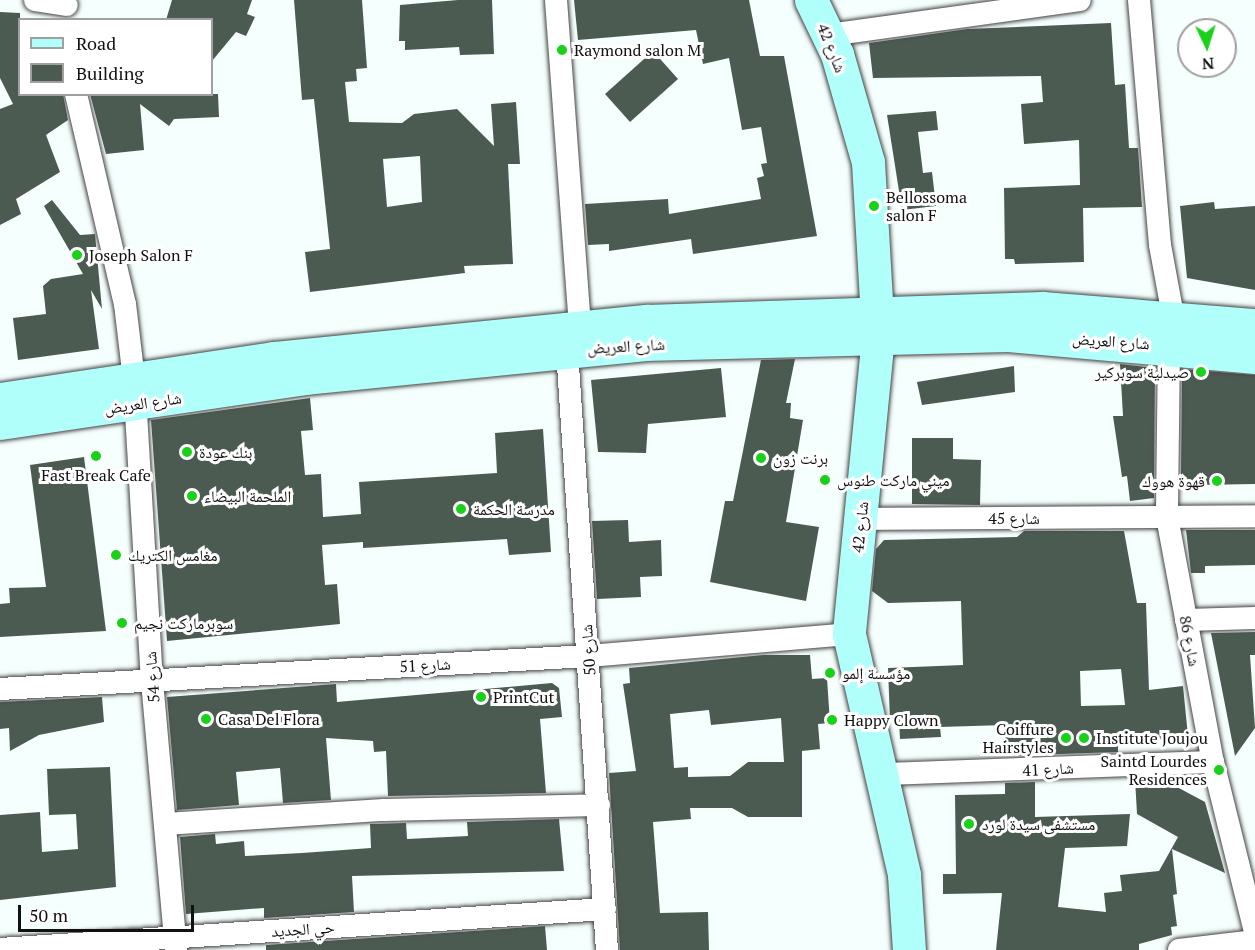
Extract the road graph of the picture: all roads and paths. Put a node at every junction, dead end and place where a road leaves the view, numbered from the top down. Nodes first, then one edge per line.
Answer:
1 (35, 0) edge
2 (556, 0) edge
3 (811, 0) edge
4 (1080, 0) edge
5 (1139, 0) edge
6 (67, 8) edge
7 (829, 35) junction
8 (76, 96) edge
9 (878, 323) junction
10 (1255, 325) edge
11 (1171, 331) junction
12 (574, 338) junction
13 (1255, 357) edge
14 (135, 392) junction
15 (0, 399) edge
16 (0, 423) edge
17 (1255, 516) edge
18 (1167, 517) junction
19 (861, 519) junction
20 (1255, 618) edge
21 (1186, 620) junction
22 (849, 633) junction
23 (588, 656) junction
24 (152, 681) junction
25 (0, 689) edge
26 (1213, 762) junction
27 (884, 774) junction
28 (599, 805) junction
29 (165, 824) junction
30 (605, 909) junction
31 (1255, 932) edge
32 (1255, 941) edge
33 (176, 944) edge
34 (0, 950) edge
35 (607, 950) edge
36 (909, 950) edge
37 (1179, 950) edge

1 - 6 street
2 - 12 street, شارع 50
3 - 7 main road, شارع 42
4 - 7 street
5 - 11 street, شارع 86
7 - 9 main road, شارع 42
8 - 14 street, شارع 54
9 - 11 main road, شارع العريض
9 - 12 main road, شارع العريض
9 - 19 main road, شارع 42
10 - 11 main road, شارع العريض
11 - 13 main road, شارع العريض
11 - 18 street, شارع 86
12 - 14 main road, شارع العريض
12 - 23 street, شارع 50
14 - 15 main road, شارع العريض
14 - 16 main road, شارع العريض
14 - 24 street, شارع 54
17 - 18 street, شارع 45
18 - 19 street, شارع 45
18 - 21 street, شارع 86
19 - 22 main road, شارع 42
20 - 21 street
21 - 26 street, شارع 86
22 - 23 street, شارع 51
22 - 27 main road, شارع 42
23 - 24 street, شارع 51
23 - 28 street, شارع 50
24 - 25 street, شارع 51
24 - 29 street, شارع 54
26 - 27 street, شارع 41
26 - 31 street, شارع 86
27 - 36 main road, شارع 42
28 - 29 street
28 - 30 street, شارع 50
29 - 33 street, شارع 54
30 - 33 street, حي الجديد
30 - 35 street, شارع 50
32 - 37 street
33 - 34 street, حي الجديد

